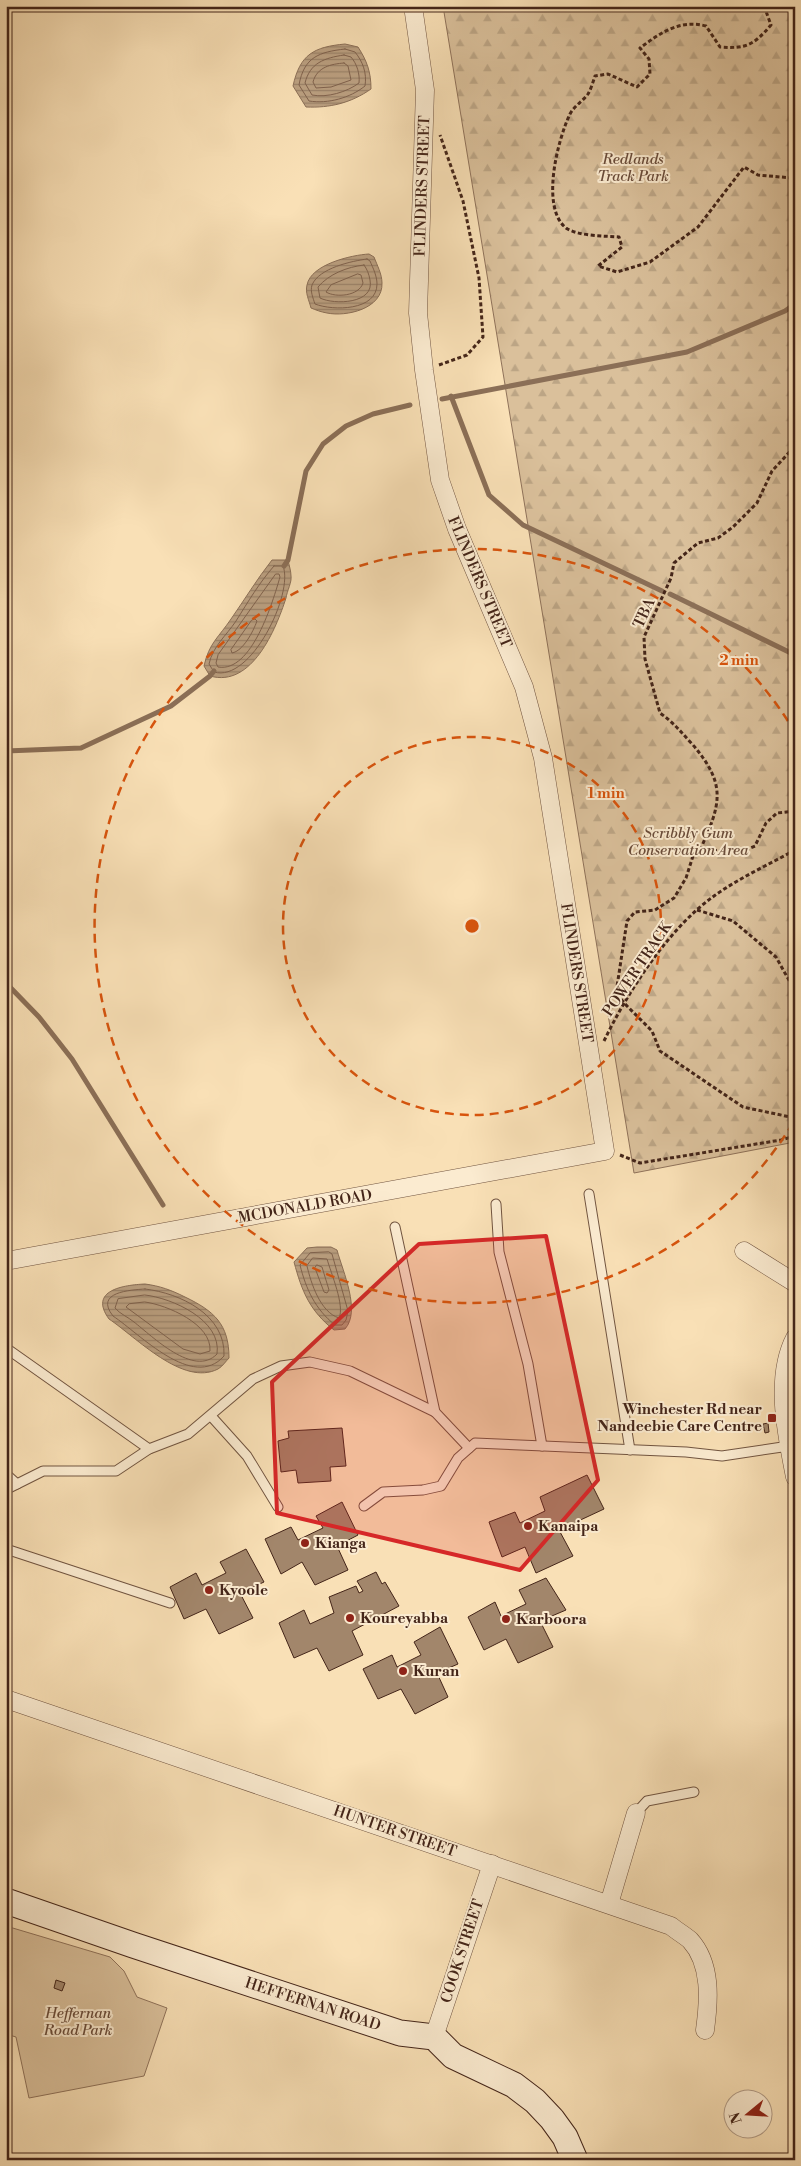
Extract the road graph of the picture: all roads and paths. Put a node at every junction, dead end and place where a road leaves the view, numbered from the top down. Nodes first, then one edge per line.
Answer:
1 (413, 6) edge
2 (764, 6) edge
3 (438, 127) dead end
4 (795, 174) edge
5 (424, 370) junction
6 (795, 446) edge
7 (795, 811) edge
8 (700, 850) junction
9 (795, 850) edge
10 (697, 910) junction
11 (795, 991) edge
12 (624, 1004) junction
13 (592, 1068) junction
14 (795, 1118) edge
15 (795, 1136) edge
16 (604, 1151) junction
17 (589, 1194) dead end
18 (496, 1204) dead end
19 (394, 1227) dead end
20 (744, 1251) dead end
21 (6, 1260) edge
22 (795, 1283) edge
23 (795, 1338) edge
24 (6, 1348) edge
25 (435, 1412) junction
26 (211, 1416) junction
27 (542, 1446) junction
28 (789, 1446) junction
29 (469, 1448) junction
30 (149, 1449) junction
31 (630, 1450) junction
32 (6, 1474) edge
33 (795, 1477) edge
34 (17, 1484) junction
35 (6, 1492) edge
36 (364, 1506) dead end
37 (278, 1507) dead end
38 (6, 1549) edge
39 (170, 1603) dead end
40 (6, 1699) edge
41 (694, 1792) dead end
42 (636, 1813) joint
43 (492, 1864) junction
44 (8, 1903) edge
45 (609, 1904) junction
46 (704, 2030) dead end
47 (434, 2037) junction
48 (575, 2160) edge

1 - 5 street, FLINDERS STREET
2 - 4 path
3 - 5 path
5 - 13 street, FLINDERS STREET
6 - 8 path, TBA
7 - 8 path
8 - 12 path, TBA
9 - 10 path, POWER TRACK
10 - 11 path
10 - 12 path, POWER TRACK
12 - 13 path, POWER TRACK
12 - 14 path
13 - 16 street, FLINDERS STREET
15 - 16 path
16 - 21 street, MCDONALD ROAD
17 - 31 lane
18 - 27 lane
19 - 25 lane
20 - 22 street
23 - 28 street
24 - 30 lane
25 - 26 lane
25 - 29 lane
26 - 30 lane
26 - 37 lane
27 - 29 lane
27 - 31 lane
28 - 31 lane
28 - 33 street
29 - 36 lane
30 - 34 lane
32 - 34 lane
34 - 35 lane
38 - 39 lane
40 - 43 street, HUNTER STREET
41 - 42 lane
42 - 45 street
43 - 45 street, HUNTER STREET
43 - 47 street, COOK STREET
44 - 47 street, HEFFERNAN ROAD
45 - 46 street, HUNTER STREET
47 - 48 street

